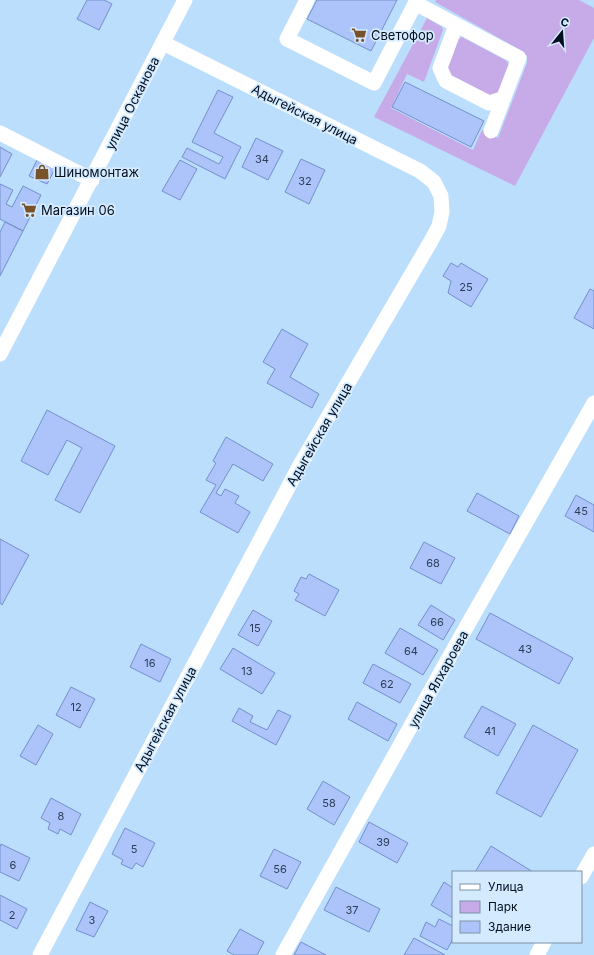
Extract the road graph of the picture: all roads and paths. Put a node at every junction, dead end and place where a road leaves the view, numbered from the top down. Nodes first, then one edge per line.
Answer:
1 (185, 0) edge
2 (307, 0) edge
3 (416, 2) edge
4 (456, 25) junction
5 (163, 43) junction
6 (504, 98) junction
7 (491, 131) dead end
8 (0, 133) edge
9 (92, 180) junction
10 (0, 354) edge
11 (594, 403) edge
12 (594, 854) edge
13 (582, 875) edge
14 (543, 943) edge
15 (40, 955) edge
16 (283, 955) edge
17 (537, 955) edge

1 - 5 street, улица Осканова
2 - 3 street
3 - 4 street
4 - 6 street
4 - 6 street
5 - 9 street, улица Осканова
5 - 15 street, Адыгейская улица
6 - 7 street
8 - 9 street
9 - 10 street, улица Осканова
11 - 16 street, улица Ялхароева
12 - 13 street
14 - 17 street

